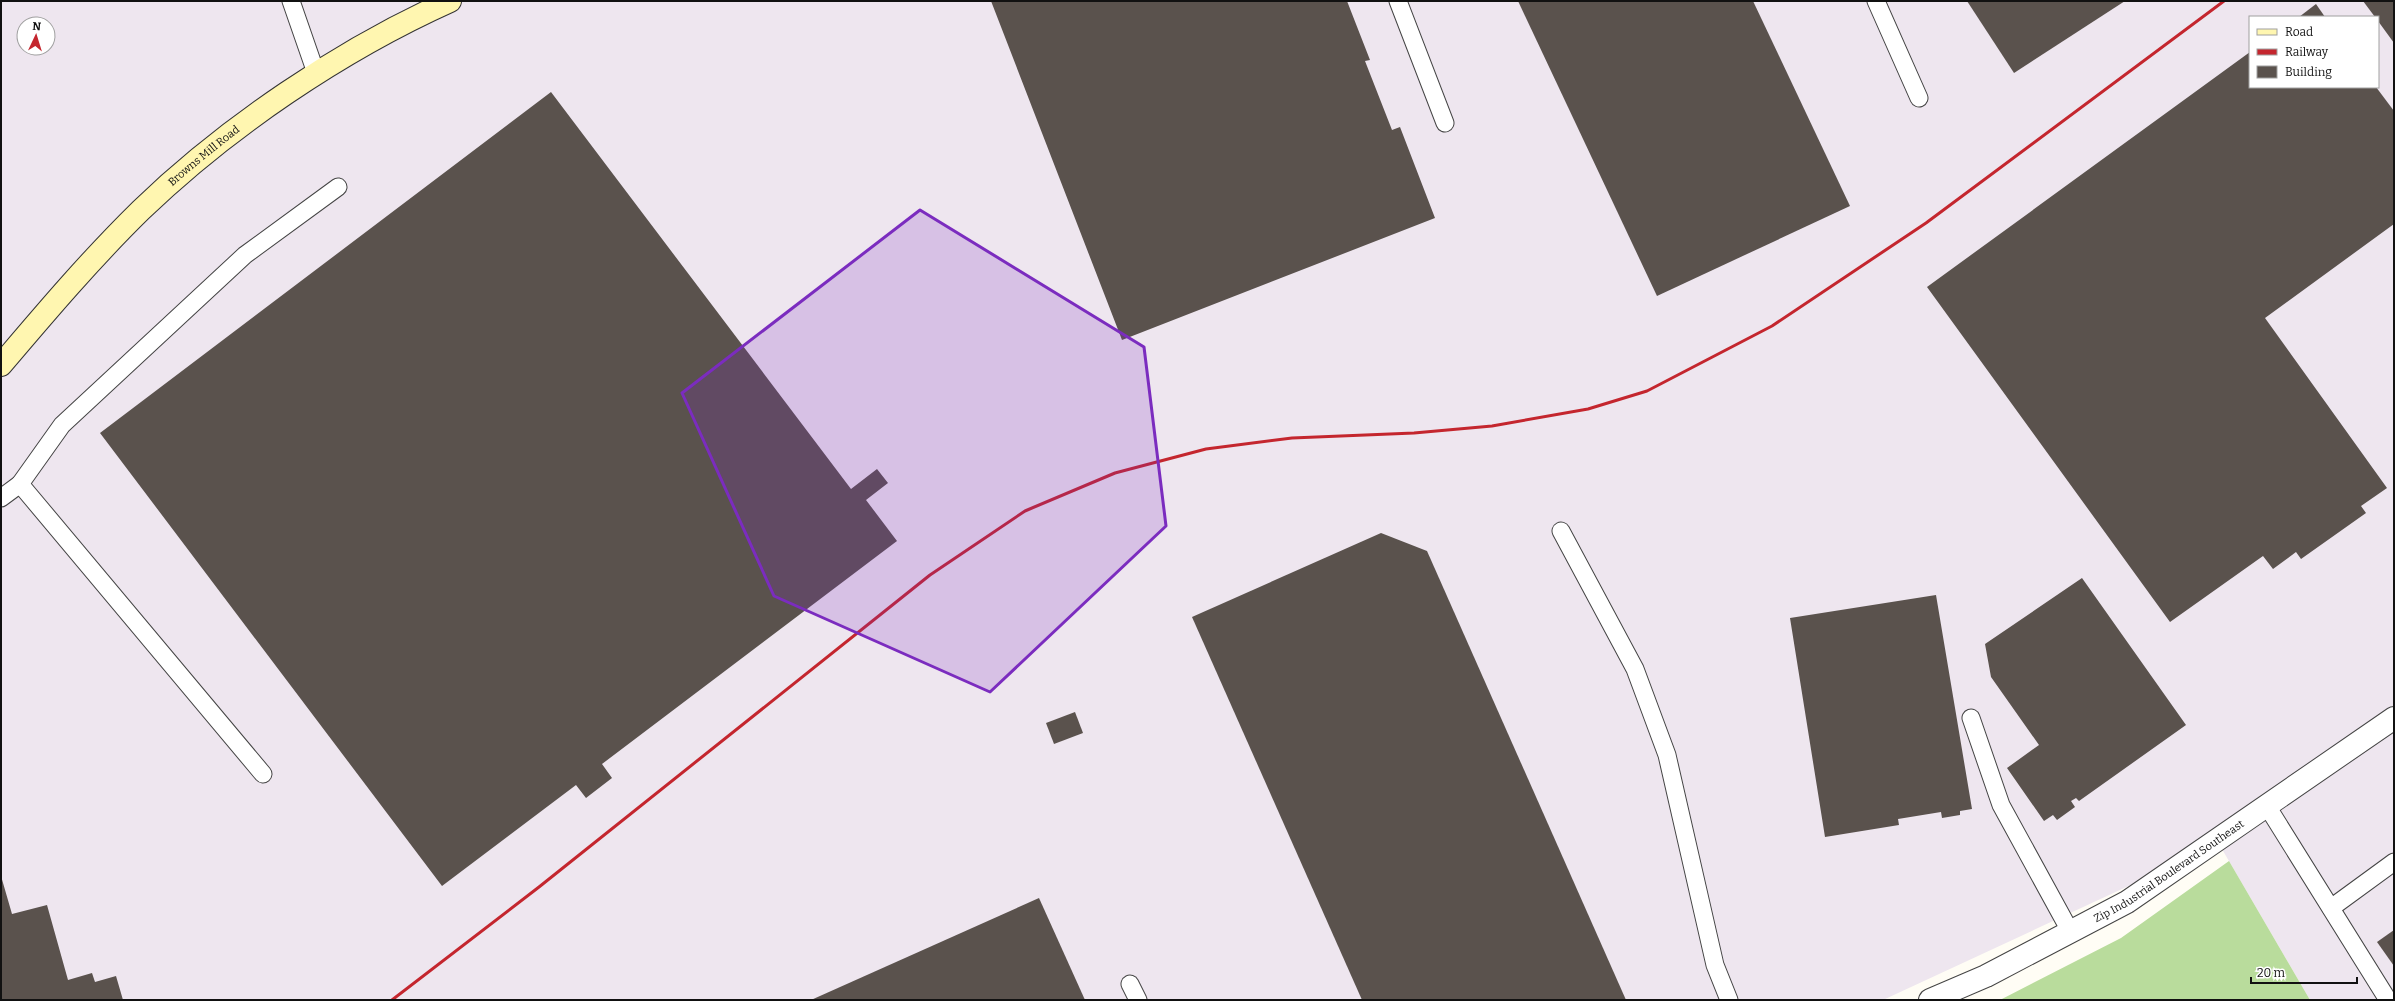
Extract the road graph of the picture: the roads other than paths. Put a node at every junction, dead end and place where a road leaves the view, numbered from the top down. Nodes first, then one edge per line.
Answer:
1 (291, 1) edge
2 (450, 1) edge
3 (1398, 1) edge
4 (1876, 1) edge
5 (316, 73) junction
6 (1920, 98) dead end
7 (1445, 123) dead end
8 (338, 187) dead end
9 (1, 365) edge
10 (20, 484) junction
11 (1, 498) edge
12 (1561, 531) dead end
13 (1971, 718) dead end
14 (2394, 718) edge
15 (262, 774) dead end
16 (2267, 806) junction
17 (2394, 862) edge
18 (2331, 908) junction
19 (2070, 931) junction
20 (1130, 984) dead end
21 (1138, 1000) edge
22 (1729, 1000) edge
23 (1930, 1000) edge
24 (2388, 1000) edge

1 - 5 lane
2 - 5 street, Browns Mill Road
3 - 7 lane
4 - 6 lane
5 - 9 street, Browns Mill Road
8 - 10 lane
10 - 11 lane
10 - 15 lane
12 - 22 lane
13 - 19 lane
14 - 16 street, Zip Industrial Boulevard Southeast
16 - 18 lane
16 - 19 street, Zip Industrial Boulevard Southeast
17 - 18 lane
18 - 24 lane
19 - 23 street, Zip Industrial Boulevard Southeast
20 - 21 lane

